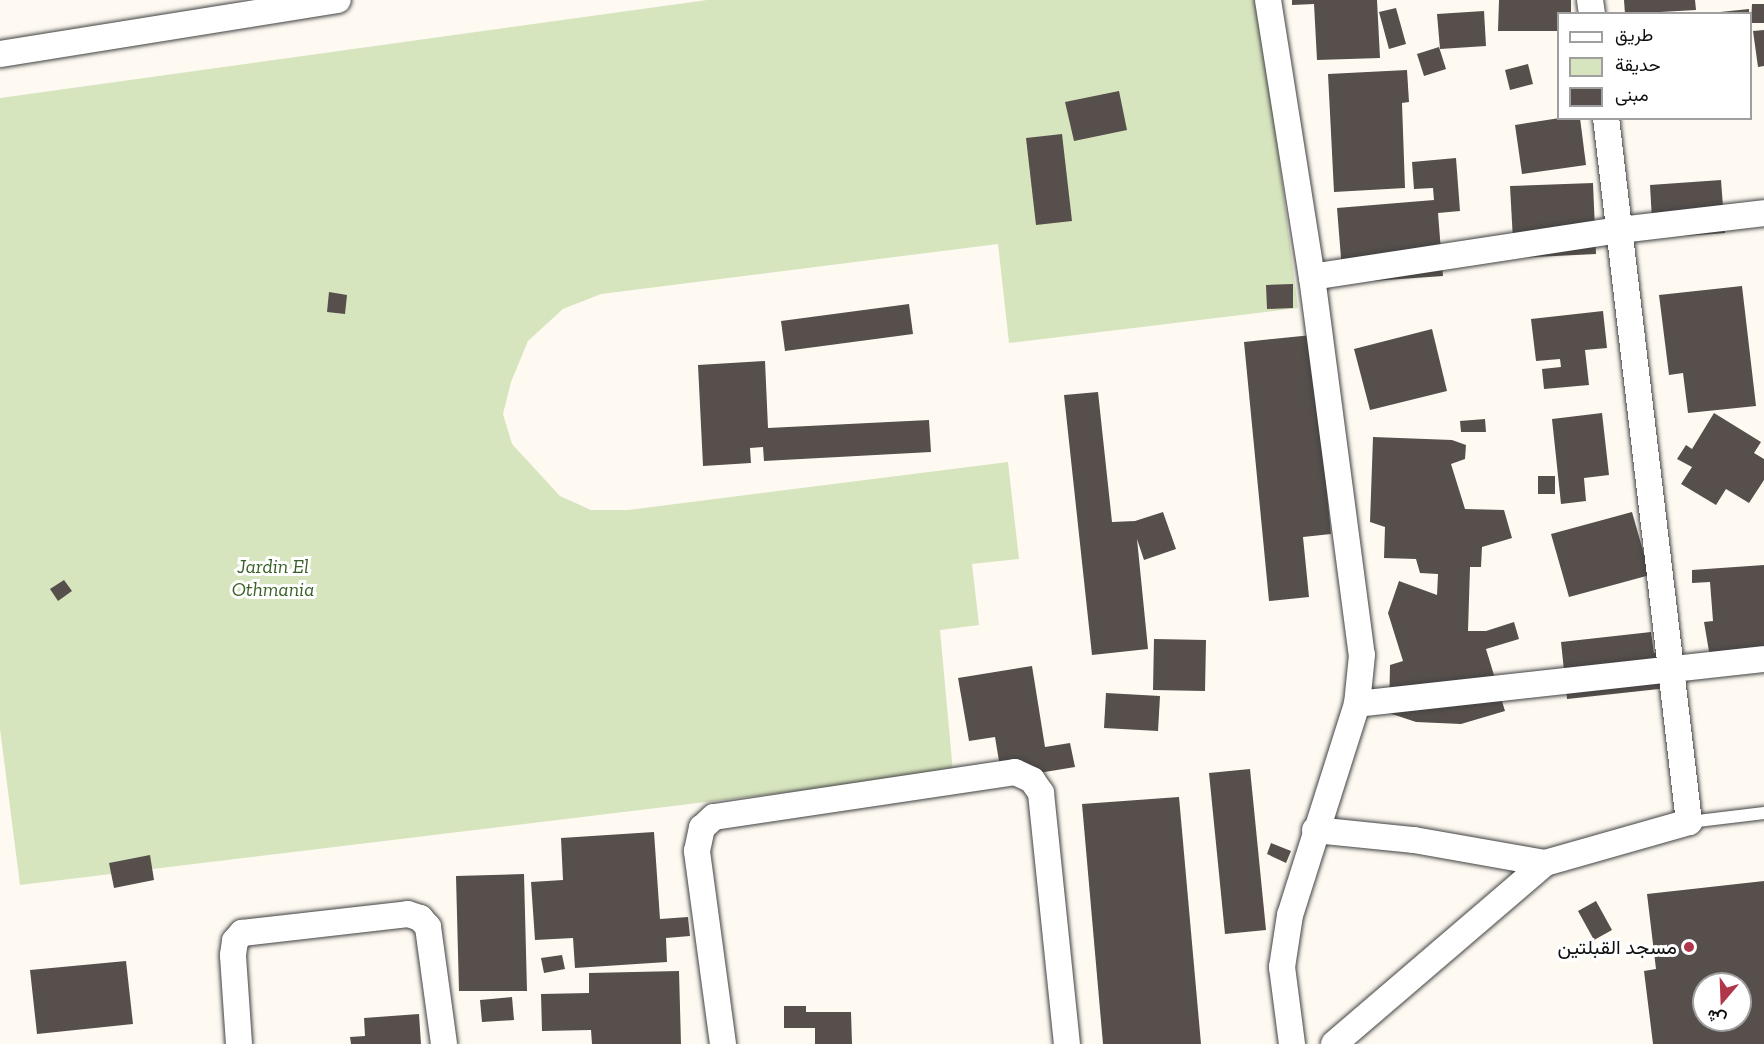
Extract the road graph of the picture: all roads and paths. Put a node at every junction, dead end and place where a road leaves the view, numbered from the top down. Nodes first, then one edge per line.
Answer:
1 (338, 0) edge
2 (1268, 0) edge
3 (0, 54) edge
4 (1606, 120) edge
5 (1764, 213) edge
6 (1620, 230) junction
7 (1312, 277) junction
8 (1764, 658) edge
9 (1674, 671) junction
10 (1357, 704) junction
11 (1764, 813) edge
12 (1689, 822) junction
13 (1315, 830) junction
14 (1545, 863) junction
15 (239, 1044) edge
16 (444, 1044) edge
17 (723, 1044) edge
18 (1067, 1044) edge
19 (1292, 1044) edge
20 (1334, 1044) edge

1 - 3 street
2 - 7 street
4 - 6 street
5 - 6 street
6 - 7 street
6 - 9 street
7 - 10 street
8 - 9 street
9 - 10 street
9 - 12 street
10 - 13 street
11 - 12 lane
12 - 14 street
13 - 14 street
13 - 19 street
14 - 20 street
15 - 16 street
17 - 18 street

